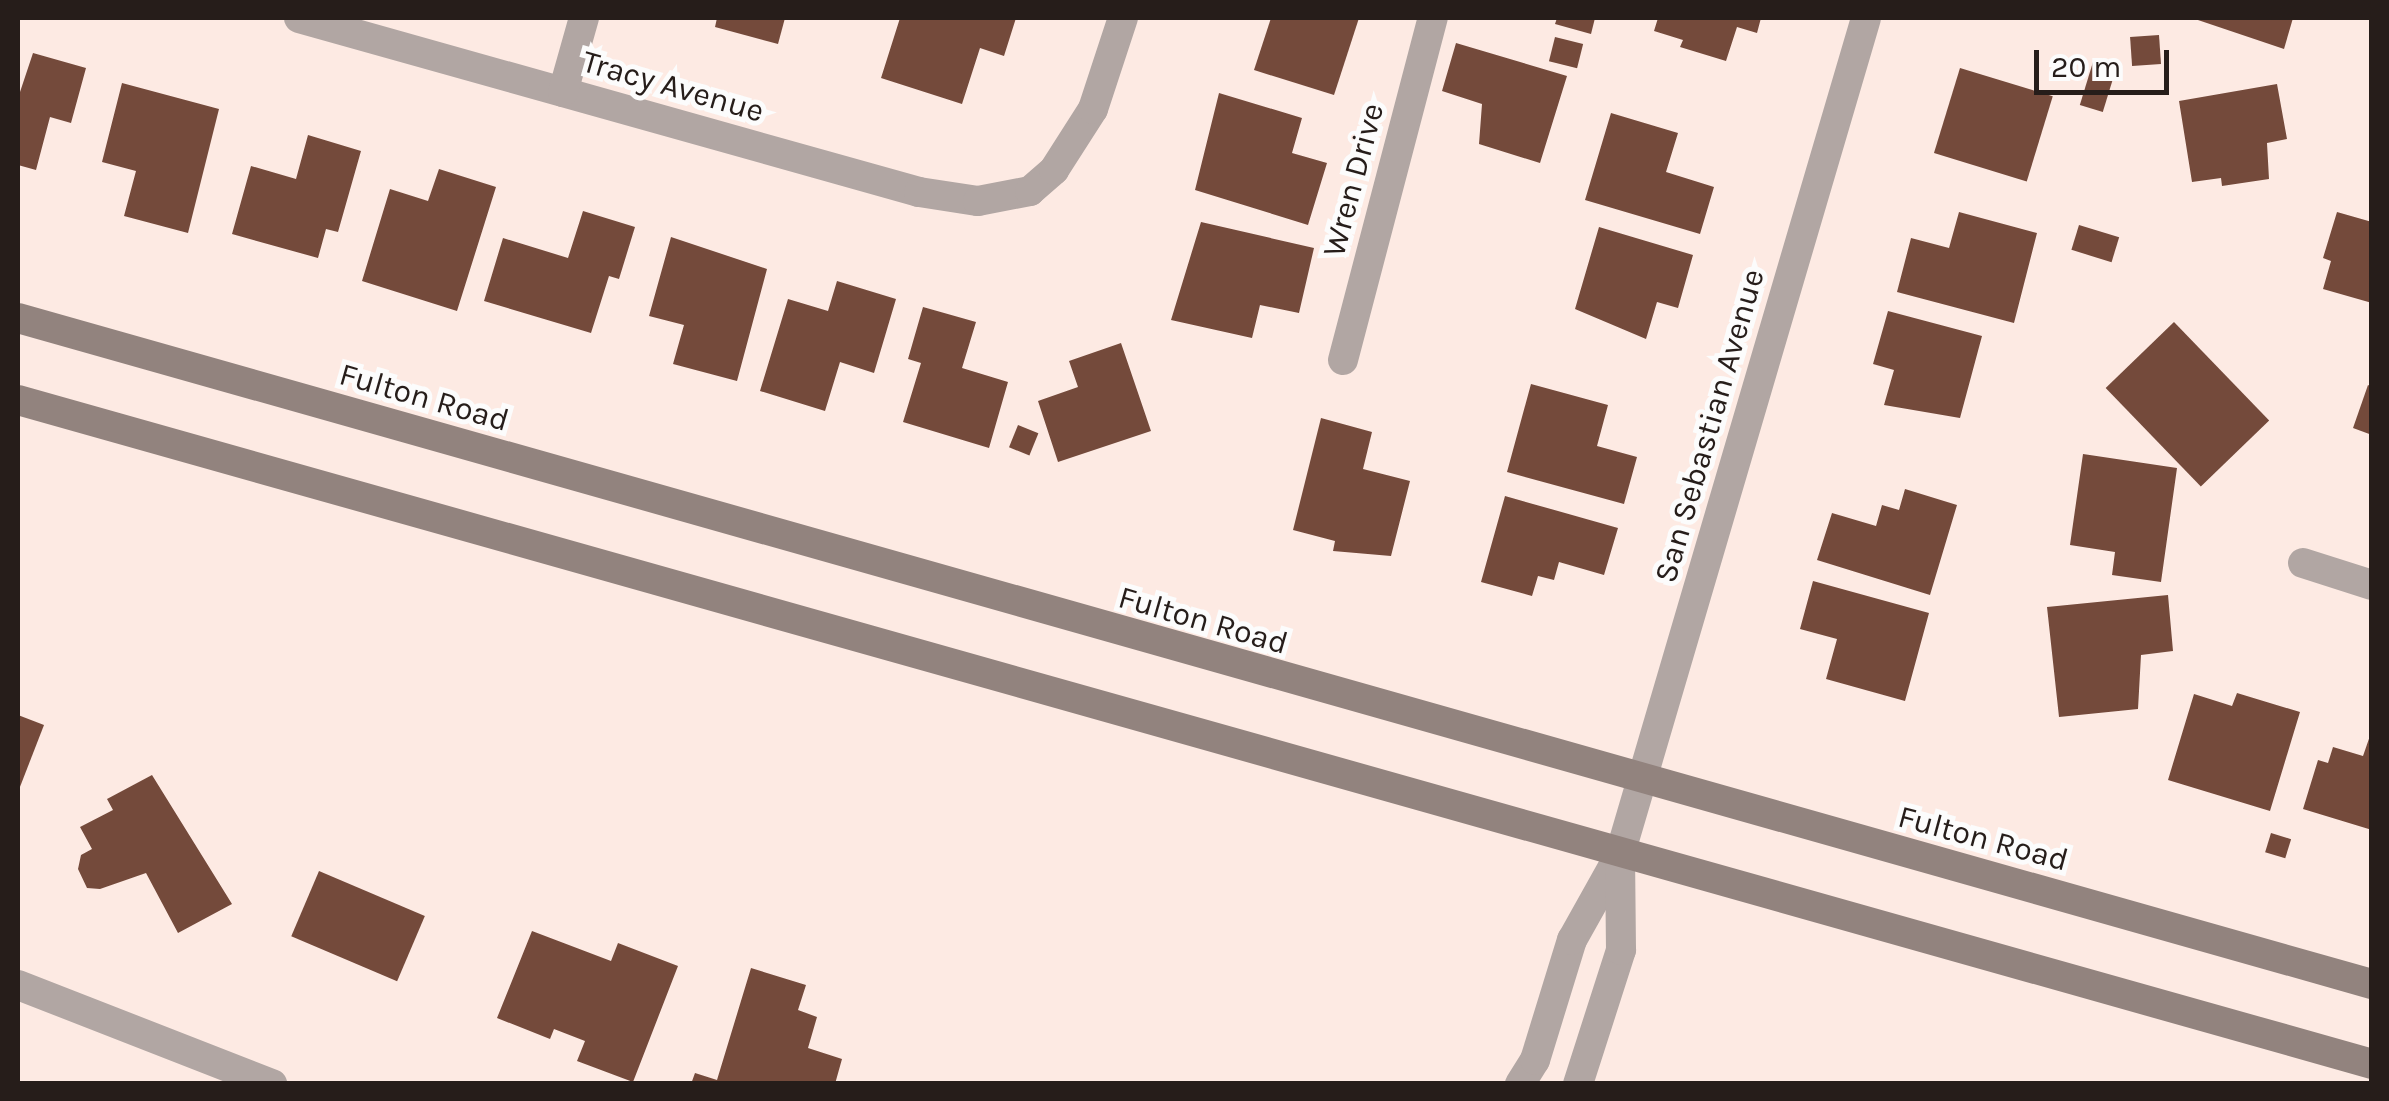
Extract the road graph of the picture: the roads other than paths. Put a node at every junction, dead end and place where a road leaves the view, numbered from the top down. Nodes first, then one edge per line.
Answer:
1 (299, 18) edge
2 (584, 18) edge
3 (1123, 18) edge
4 (1432, 18) edge
5 (1866, 18) edge
6 (563, 92) junction
7 (18, 318) edge
8 (1343, 360) dead end
9 (18, 400) edge
10 (2302, 563) dead end
11 (2372, 585) edge
12 (1642, 782) junction
13 (1620, 854) junction
14 (2372, 984) edge
15 (18, 985) edge
16 (2372, 1064) edge
17 (1527, 1072) edge
18 (1579, 1082) edge
19 (272, 1084) edge

1 - 6 street, Tracy Avenue
2 - 6 street
3 - 6 street, Tracy Avenue
4 - 8 street, Wren Drive
5 - 12 street, San Sebastian Avenue
7 - 12 main road, Fulton Road
9 - 13 main road
10 - 11 street
12 - 13 street, San Sebastian Avenue
12 - 14 main road, Fulton Road
13 - 16 main road
13 - 17 street
13 - 18 street
15 - 19 street
17 - 18 street

